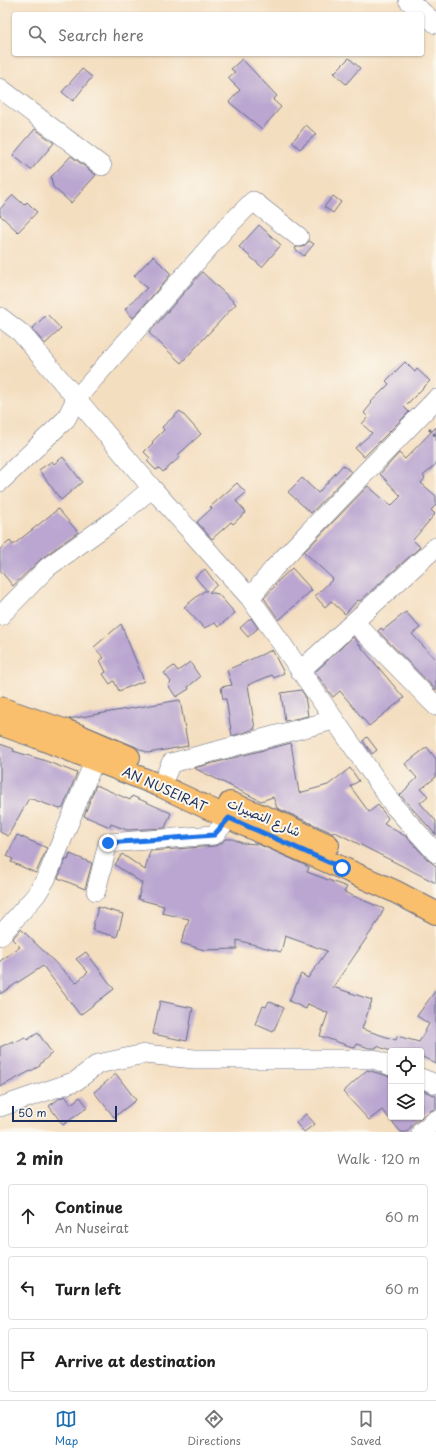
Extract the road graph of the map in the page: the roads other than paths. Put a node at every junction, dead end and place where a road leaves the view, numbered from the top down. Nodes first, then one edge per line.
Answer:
1 (408, 0) edge
2 (422, 12) edge
3 (424, 14) edge
4 (436, 24) edge
5 (0, 88) edge
6 (102, 166) dead end
7 (299, 237) dead end
8 (0, 317) edge
9 (76, 399) junction
10 (436, 399) edge
11 (0, 482) edge
12 (152, 488) junction
13 (436, 547) edge
14 (250, 598) junction
15 (0, 616) edge
16 (354, 622) junction
17 (300, 671) junction
18 (436, 706) edge
19 (0, 708) edge
20 (334, 720) junction
21 (0, 724) edge
22 (95, 759) junction
23 (164, 779) junction
24 (229, 818) junction
25 (436, 853) edge
26 (96, 891) dead end
27 (436, 896) edge
28 (436, 913) edge
29 (0, 936) edge
30 (388, 1065) edge
31 (424, 1079) edge
32 (436, 1084) edge
33 (0, 1107) edge
34 (436, 1120) edge
35 (421, 1132) edge

1 - 2 street
3 - 4 street
5 - 6 street
7 - 9 street
8 - 9 street
9 - 11 street
9 - 12 street
10 - 14 street
12 - 14 street
12 - 15 street
13 - 16 street
14 - 17 street
16 - 17 street
16 - 18 street
17 - 20 street
19 - 23 main road, شارع النصيرات
20 - 23 street
20 - 25 street
21 - 22 main road, AN NUSEIRAT
22 - 23 main road, AN NUSEIRAT
22 - 29 street
23 - 24 main road, AN NUSEIRAT
23 - 27 main road, شارع النصيرات
24 - 26 street
24 - 28 main road, AN NUSEIRAT
30 - 33 street
31 - 32 street
34 - 35 street

